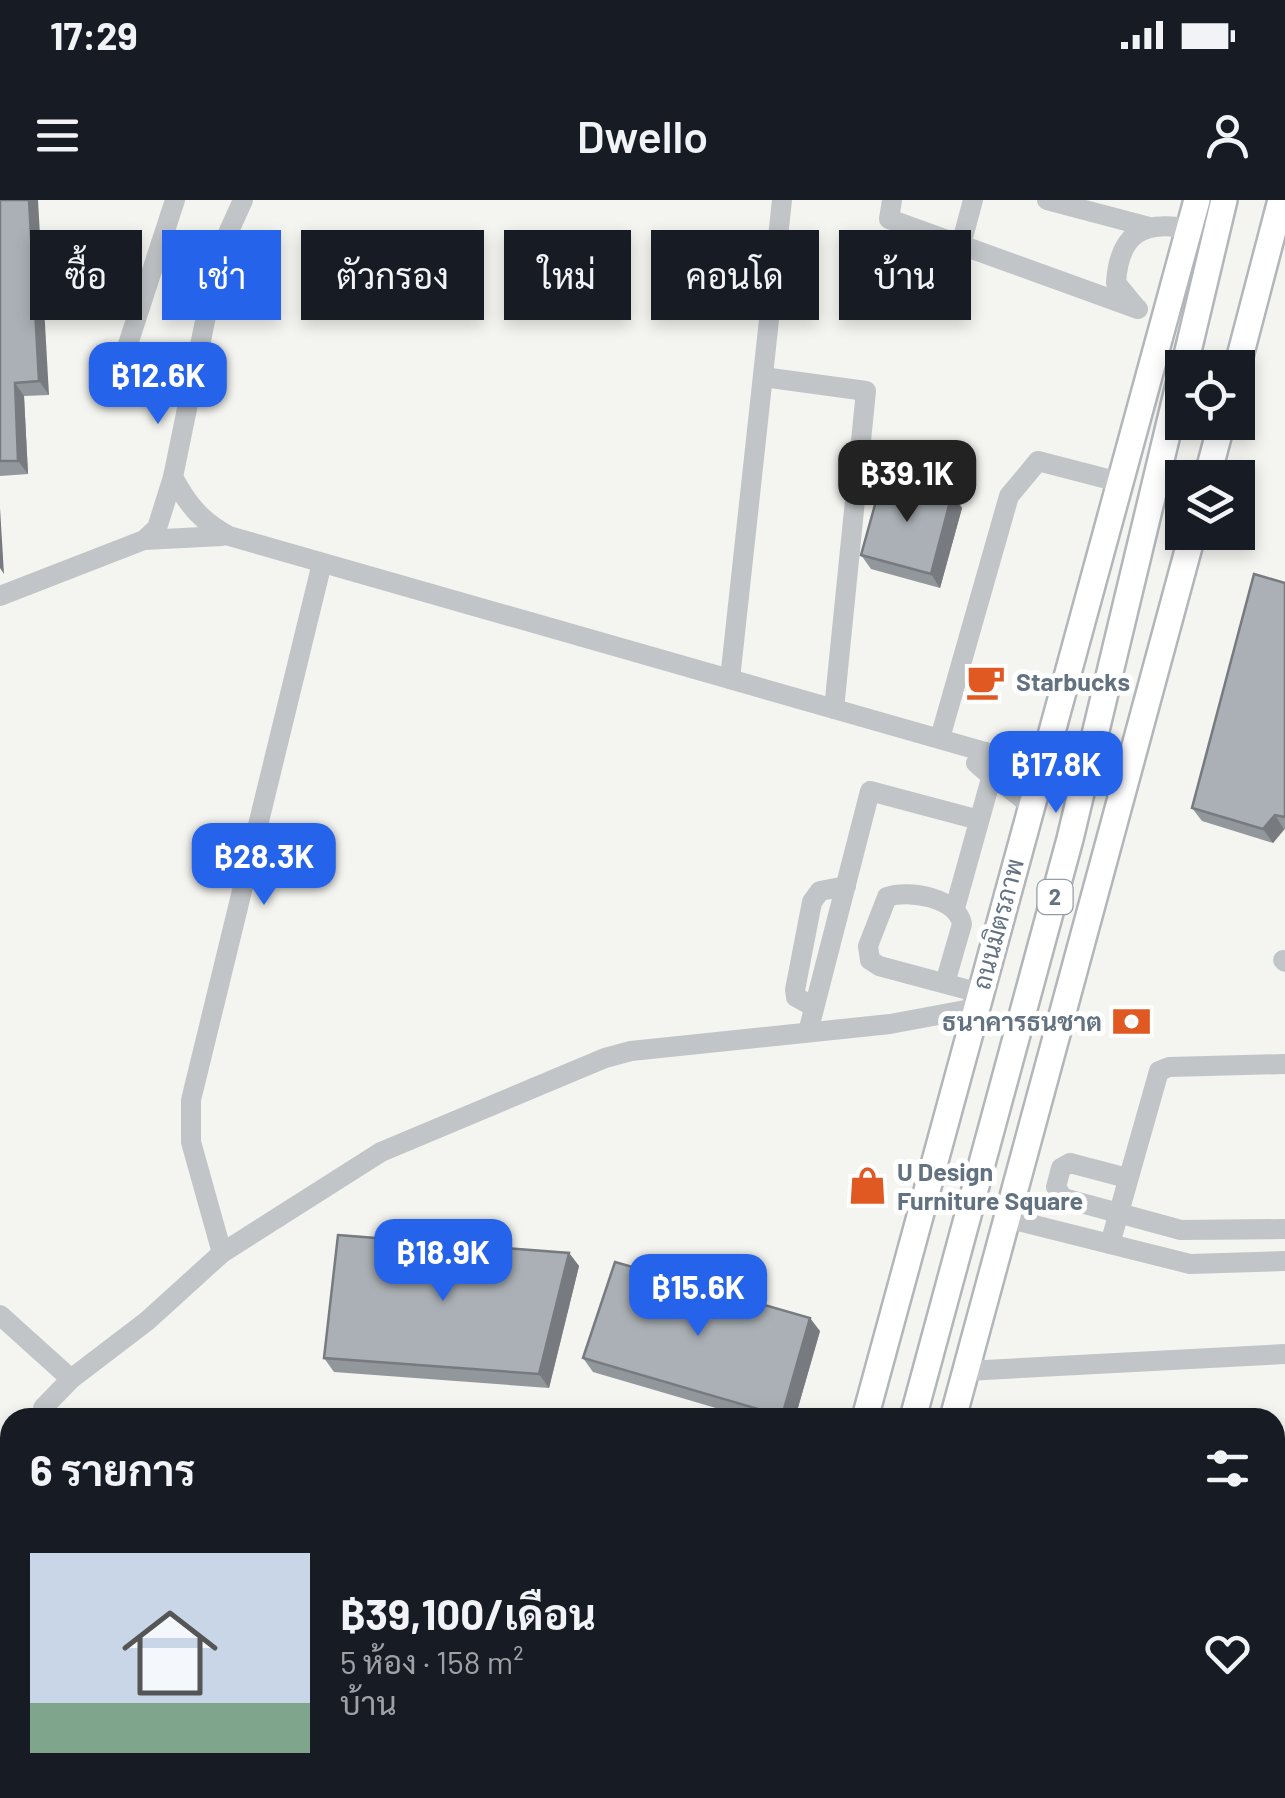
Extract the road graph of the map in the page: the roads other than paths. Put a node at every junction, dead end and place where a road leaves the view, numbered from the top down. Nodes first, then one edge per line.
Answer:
1 (175, 200) edge
2 (243, 200) edge
3 (782, 200) edge
4 (892, 200) edge
5 (973, 200) edge
6 (1047, 200) edge
7 (1196, 200) edge
8 (1282, 200) edge
9 (1223, 204) edge
10 (1285, 208) edge
11 (1149, 228) junction
12 (1188, 229) junction
13 (919, 230) edge
14 (965, 230) edge
15 (971, 249) edge
16 (1268, 251) junction
17 (1138, 309) junction
18 (1160, 332) junction
19 (1188, 350) edge
20 (1242, 350) edge
21 (763, 377) junction
22 (116, 382) dead end
23 (1167, 440) edge
24 (173, 477) junction
25 (1119, 482) junction
26 (1107, 525) junction
27 (229, 536) junction
28 (144, 540) junction
29 (1188, 550) edge
30 (322, 563) junction
31 (0, 596) edge
32 (1126, 618) junction
33 (730, 679) junction
34 (834, 709) junction
35 (940, 738) junction
36 (985, 752) junction
37 (1041, 768) junction
38 (992, 776) junction
39 (1030, 806) junction
40 (980, 820) junction
41 (955, 908) junction
42 (945, 982) junction
43 (978, 1000) junction
44 (808, 1032) junction
45 (1285, 1064) edge
46 (1127, 1178) junction
47 (1118, 1213) junction
48 (1006, 1218) junction
49 (1285, 1229) edge
50 (1110, 1244) junction
51 (222, 1253) junction
52 (1285, 1261) edge
53 (0, 1316) edge
54 (1285, 1354) edge
55 (966, 1371) junction
56 (71, 1379) junction
57 (48, 1408) edge
58 (868, 1408) edge
59 (917, 1408) edge
60 (956, 1408) edge

1 - 22 street
2 - 24 street
3 - 21 street
4 - 13 street
5 - 14 street
6 - 11 street
7 - 12 main road, ถนนมิตรภาพ / 2
8 - 16 main road
9 - 18 main road
9 - 19 main road, ถนนมิตรภาพ / 2
10 - 16 main road
11 - 12 street
11 - 17 street
12 - 18 main road, ถนนมิตรภาพ / 2
15 - 17 street
16 - 20 main road
17 - 18 street
18 - 25 main road, ถนนมิตรภาพ / 2
21 - 33 street
21 - 34 street
23 - 32 main road, ถนนมิตรภาพ / 2
24 - 27 street
24 - 28 street
25 - 26 main road, ถนนมิตรภาพ / 2
25 - 35 street
26 - 32 main road
26 - 37 main road, ถนนมิตรภาพ / 2
27 - 28 street
27 - 30 street
28 - 31 street
29 - 48 main road, 2
30 - 33 street
30 - 51 street
32 - 59 main road, ถนนมิตรภาพ / 2
33 - 34 street
34 - 35 street
35 - 36 street
36 - 37 street
36 - 38 street
37 - 39 main road, ถนนมิตรภาพ / 2
38 - 39 street
38 - 40 street
39 - 43 main road, ถนนมิตรภาพ / 2
40 - 41 street
40 - 44 street
41 - 42 street
41 - 42 street
42 - 43 street
43 - 44 street
43 - 58 main road, ถนนมิตรภาพ / 2
44 - 51 street
45 - 46 street
46 - 47 street
46 - 47 street
47 - 49 street
47 - 50 street
48 - 50 street
48 - 55 main road, 2
50 - 52 street
51 - 56 street
53 - 56 street
54 - 55 street
55 - 60 main road, 2
56 - 57 street

